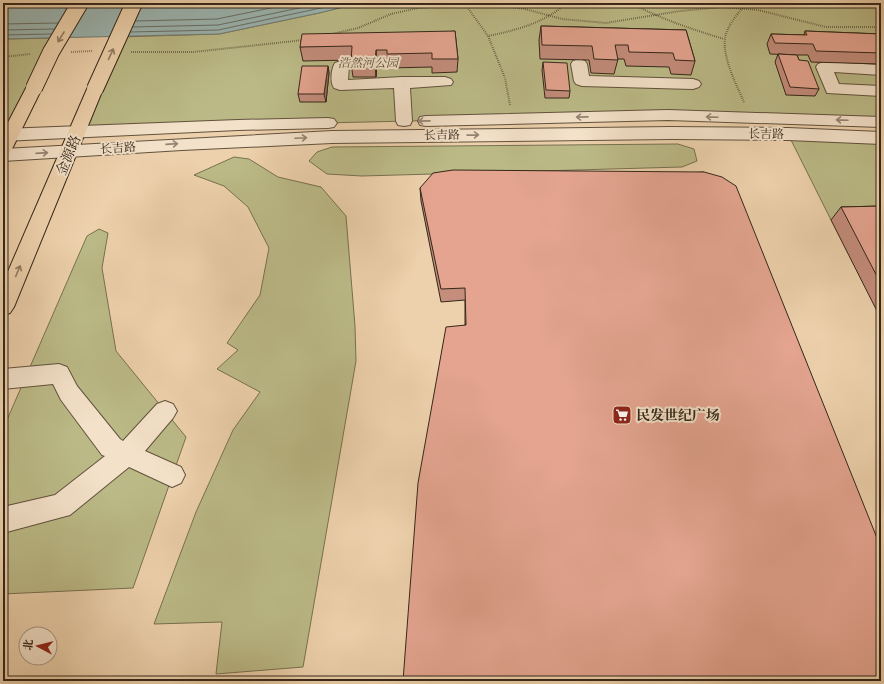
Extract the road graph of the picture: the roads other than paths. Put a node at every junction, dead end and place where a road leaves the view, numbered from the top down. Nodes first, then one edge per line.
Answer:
1 (80, 3) edge
2 (134, 3) edge
3 (579, 64) edge
4 (341, 66) dead end
5 (881, 70) edge
6 (402, 82) junction
7 (444, 82) dead end
8 (693, 84) dead end
9 (874, 90) edge
10 (650, 99) junction
11 (881, 119) edge
12 (404, 121) junction
13 (881, 122) edge
14 (77, 132) junction
15 (881, 138) edge
16 (6, 140) edge
17 (69, 151) junction
18 (3, 155) edge
19 (3, 307) edge
20 (3, 379) edge
21 (165, 411) dead end
22 (127, 454) junction
23 (172, 476) dead end
24 (3, 520) edge

1 -> 16 main road, bridge
14 -> 2 main road, 金源路, bridge
3 - 10 street
4 - 6 street
5 - 9 street
6 - 7 street
6 - 12 street
8 - 10 street
9 - 11 street
10 -> 12 street, 长吉路
13 -> 10 street, 长吉路
12 - 14 street, 长吉路
14 - 16 street, 长吉路
14 - 17 main road, 金源路
17 -> 15 street, 长吉路
18 -> 17 street, 长吉路
19 -> 17 main road, 金源路
20 - 22 street
21 - 22 street
22 - 23 street
22 - 24 street

